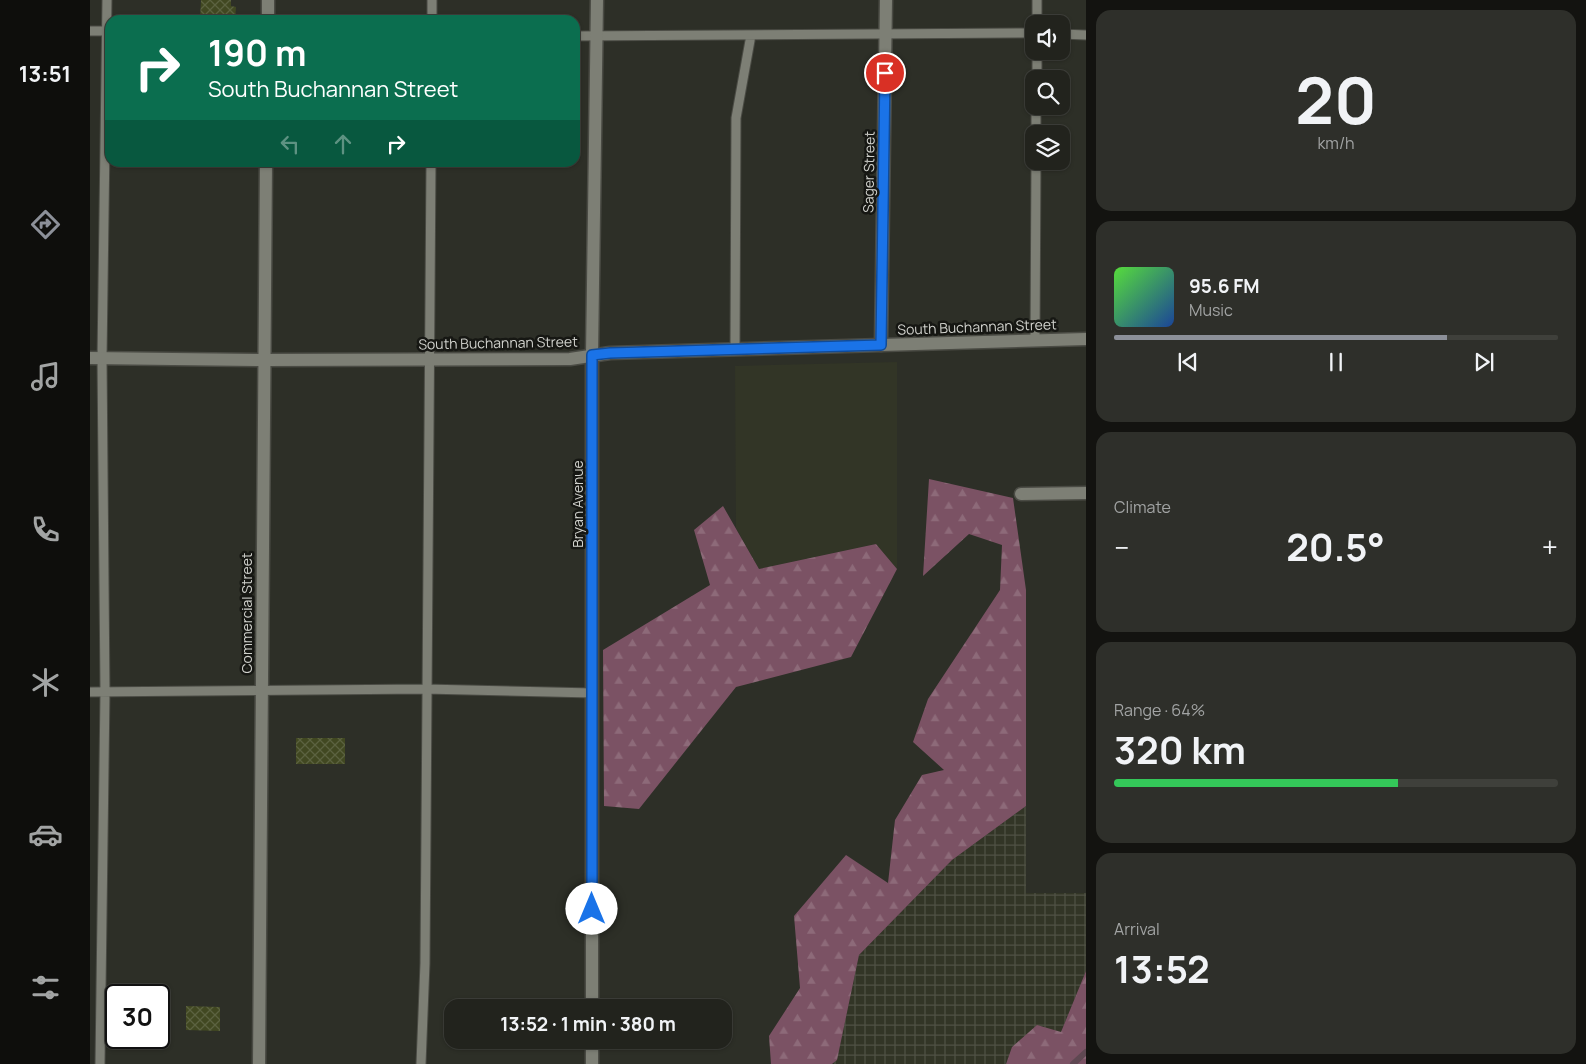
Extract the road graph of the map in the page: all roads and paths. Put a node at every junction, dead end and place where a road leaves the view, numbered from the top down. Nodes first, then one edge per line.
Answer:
1 (107, 0) edge
2 (268, 0) edge
3 (432, 0) edge
4 (597, 0) edge
5 (886, 0) edge
6 (1037, 0) edge
7 (108, 15) edge
8 (268, 15) edge
9 (432, 15) edge
10 (1037, 15) edge
11 (90, 31) edge
12 (105, 31) edge
13 (886, 34) junction
14 (1025, 34) edge
15 (1070, 34) edge
16 (751, 35) junction
17 (1086, 35) edge
18 (580, 36) edge
19 (597, 36) junction
20 (105, 132) edge
21 (266, 167) edge
22 (430, 167) edge
23 (1036, 170) edge
24 (1086, 339) edge
25 (1035, 340) junction
26 (881, 345) junction
27 (735, 349) junction
28 (592, 355) junction
29 (96, 358) edge
30 (263, 360) junction
31 (428, 360) junction
32 (1086, 493) edge
33 (1021, 494) dead end
34 (426, 689) junction
35 (262, 691) junction
36 (90, 692) edge
37 (105, 692) junction
38 (594, 693) junction
39 (592, 999) edge
40 (592, 1049) edge
41 (100, 1064) edge
42 (259, 1064) edge
43 (421, 1064) edge
44 (592, 1064) edge

1 - 7 lane
2 - 8 street
3 - 9 lane
4 - 19 street, Bryan Avenue
5 - 13 street, Sager Street
6 - 10 lane
11 - 12 lane
13 - 14 lane
13 - 16 lane
13 - 26 street, Sager Street
15 - 17 lane
16 - 19 lane
16 - 27 lane
18 - 19 lane
19 - 28 street, Bryan Avenue
20 - 29 lane
21 - 30 street, Commercial Street
22 - 31 lane
23 - 25 lane
24 - 25 street, South Buchannan Street
25 - 26 street, South Buchannan Street
26 - 27 street, South Buchannan Street
27 - 28 street, South Buchannan Street
28 - 31 street, South Buchannan Street
28 - 38 street, Bryan Avenue
29 - 30 street, South Buchannan Street
29 - 37 lane
30 - 31 street, South Buchannan Street
30 - 35 street, Commercial Street
31 - 34 lane
32 - 33 street
34 - 35 lane
34 - 38 lane
34 - 43 lane
35 - 37 lane
35 - 42 street, Commercial Street
36 - 37 lane
37 - 41 lane
38 - 39 street, Bryan Avenue
40 - 44 street

